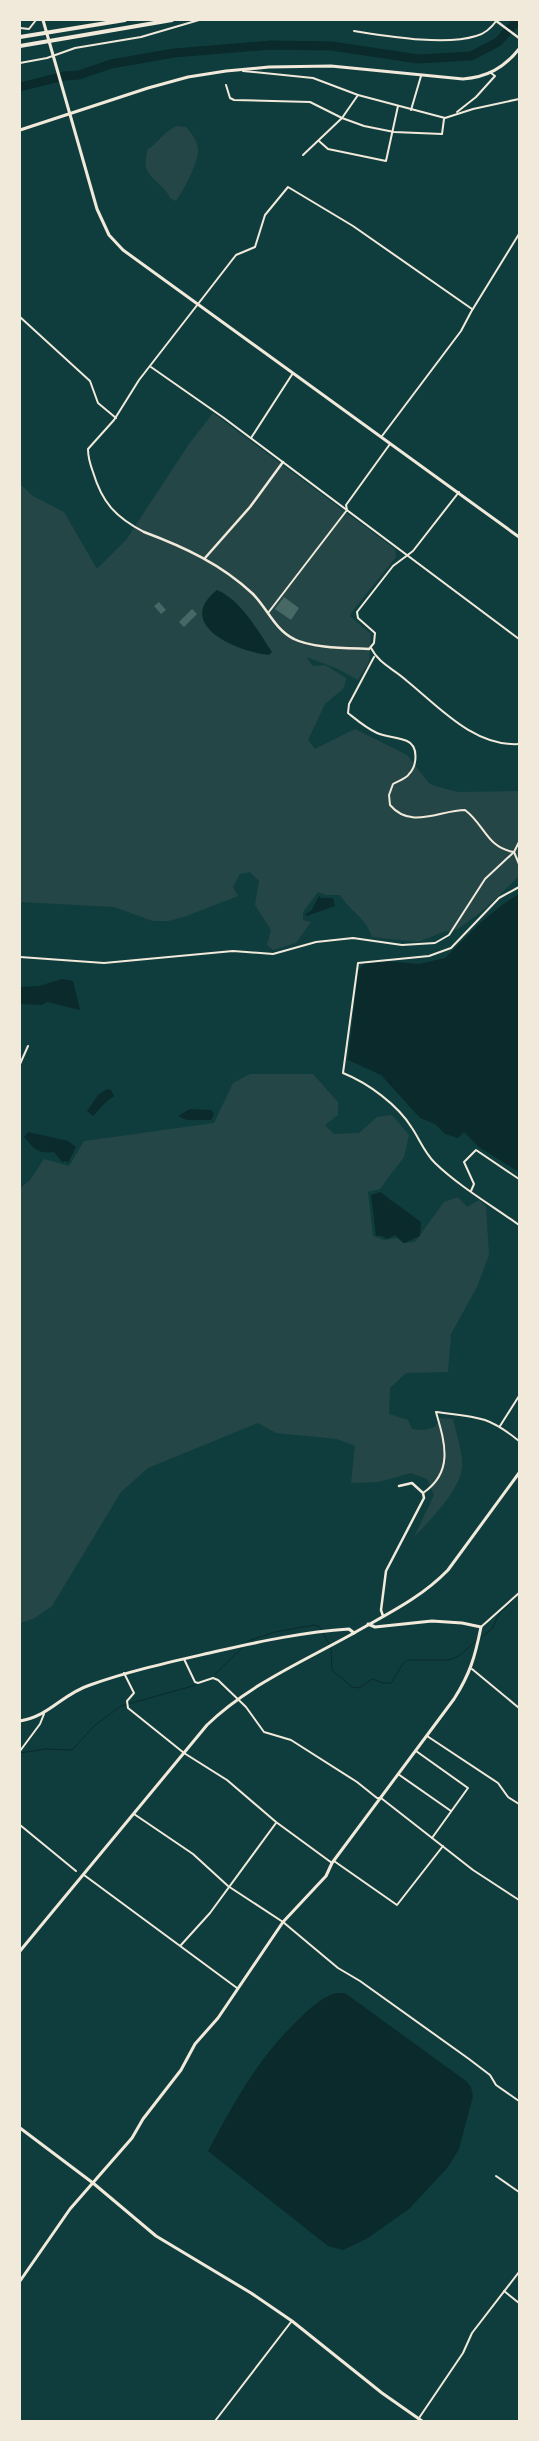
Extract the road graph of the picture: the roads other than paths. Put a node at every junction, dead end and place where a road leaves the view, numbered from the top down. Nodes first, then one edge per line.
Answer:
1 (36, 20) edge
2 (43, 20) edge
3 (55, 20) edge
4 (77, 20) edge
5 (125, 20) edge
6 (172, 20) edge
7 (200, 20) edge
8 (497, 21) edge
9 (20, 28) edge
10 (354, 31) dead end
11 (47, 32) junction
12 (20, 37) edge
13 (519, 38) edge
14 (48, 42) junction
15 (20, 46) edge
16 (519, 49) edge
17 (52, 58) junction
18 (20, 63) edge
19 (241, 70) junction
20 (491, 73) junction
21 (421, 75) junction
22 (226, 85) dead end
23 (358, 95) junction
24 (519, 99) edge
25 (398, 106) junction
26 (411, 110) junction
27 (68, 114) junction
28 (455, 114) junction
29 (342, 118) junction
30 (444, 118) junction
31 (20, 130) edge
32 (392, 131) junction
33 (319, 141) junction
34 (303, 155) dead end
35 (519, 234) edge
36 (197, 303) junction
37 (472, 309) junction
38 (20, 317) edge
39 (151, 367) junction
40 (293, 373) junction
41 (116, 418) junction
42 (382, 436) junction
43 (251, 438) junction
44 (391, 443) junction
45 (283, 462) junction
46 (458, 492) junction
47 (347, 510) junction
48 (144, 532) joint
49 (519, 536) edge
50 (408, 556) junction
51 (205, 558) junction
52 (268, 612) junction
53 (519, 639) edge
54 (370, 648) junction
55 (374, 657) junction
56 (519, 744) edge
57 (519, 842) edge
58 (514, 852) junction
59 (519, 864) edge
60 (519, 887) edge
61 (20, 957) edge
62 (28, 1046) dead end
63 (20, 1064) edge
64 (519, 1179) edge
65 (472, 1192) junction
66 (519, 1225) edge
67 (519, 1396) edge
68 (500, 1426) junction
69 (519, 1440) edge
70 (519, 1473) edge
71 (399, 1486) dead end
72 (423, 1493) junction
73 (519, 1593) edge
74 (383, 1616) junction
75 (368, 1624) junction
76 (481, 1627) junction
77 (354, 1633) junction
78 (184, 1659) junction
79 (472, 1669) junction
80 (124, 1673) junction
81 (237, 1699) junction
82 (519, 1708) edge
83 (44, 1714) junction
84 (20, 1721) edge
85 (426, 1735) junction
86 (21, 1751) edge
87 (415, 1751) junction
88 (184, 1753) junction
89 (398, 1774) junction
90 (381, 1798) junction
91 (519, 1804) edge
92 (451, 1811) junction
93 (134, 1814) junction
94 (276, 1822) junction
95 (20, 1826) edge
96 (432, 1838) junction
97 (443, 1846) junction
98 (333, 1862) junction
99 (76, 1871) dead end
100 (83, 1874) junction
101 (228, 1886) junction
102 (519, 1900) edge
103 (283, 1922) junction
104 (181, 1945) junction
105 (20, 1951) edge
106 (237, 1988) junction
107 (519, 2101) edge
108 (20, 2128) edge
109 (496, 2176) dead end
110 (93, 2183) junction
111 (519, 2192) edge
112 (519, 2272) edge
113 (20, 2281) edge
114 (504, 2291) junction
115 (519, 2303) edge
116 (292, 2322) junction
117 (420, 2420) edge
118 (215, 2421) edge

1 - 9 street
2 - 11 main road
3 - 4 street
5 - 11 highway
6 - 14 highway
7 - 17 street
8 - 10 street
8 - 13 street
11 - 12 highway
11 - 14 main road
14 - 15 highway
14 - 17 main road
16 - 20 main road
17 - 18 street
17 - 27 main road
19 - 21 main road
19 - 23 street
19 - 27 main road
20 - 21 main road
20 - 28 street
21 - 26 street
22 - 29 street
23 - 25 street
23 - 29 street
24 - 28 street
25 - 26 street
25 - 32 street
26 - 30 street
27 - 31 main road
27 - 36 main road
28 - 30 street
29 - 32 street
29 - 33 street
30 - 32 street
32 - 33 street
33 - 34 street
35 - 37 street
36 - 37 street
36 - 39 street
36 - 40 main road
37 - 42 street
38 - 41 street
39 - 41 street
39 - 43 street
40 - 42 main road
40 - 43 street
41 - 48 street
42 - 44 main road
43 - 45 street
44 - 46 main road
44 - 47 street
45 - 47 street
45 - 51 street
46 - 49 main road
46 - 50 street
47 - 50 street
47 - 52 street
48 - 51 street
50 - 53 street
50 - 54 street
51 - 52 street
52 - 54 street
54 - 55 street
55 - 56 street
55 - 58 street
57 - 58 street
58 - 59 street
58 - 61 street
60 - 65 street
62 - 63 street
64 - 65 street
65 - 66 street
67 - 68 street
68 - 69 street
68 - 72 street
70 - 74 main road
71 - 72 street
72 - 74 street
73 - 76 street
74 - 75 main road
75 - 76 main road
75 - 77 main road
76 - 79 main road
77 - 78 main road
77 - 81 main road
78 - 80 main road
78 - 81 street
79 - 82 street
79 - 85 main road
80 - 83 main road
80 - 88 street
81 - 88 main road
81 - 90 street
83 - 84 main road
83 - 86 street
85 - 87 main road
85 - 91 street
87 - 89 main road
87 - 92 street
88 - 93 main road
88 - 94 street
89 - 90 main road
89 - 92 street
90 - 96 street
90 - 98 main road
92 - 96 street
93 - 100 main road
93 - 101 street
94 - 98 street
94 - 101 street
95 - 99 street
96 - 97 street
97 - 98 street
97 - 102 street
98 - 103 main road
100 - 104 street
100 - 105 main road
101 - 103 street
101 - 104 street
103 - 106 main road
103 - 107 street
104 - 106 street
106 - 110 main road
108 - 110 main road
109 - 111 street
110 - 113 main road
110 - 116 main road
112 - 114 street
114 - 115 street
114 - 117 street
116 - 117 main road
116 - 118 street

